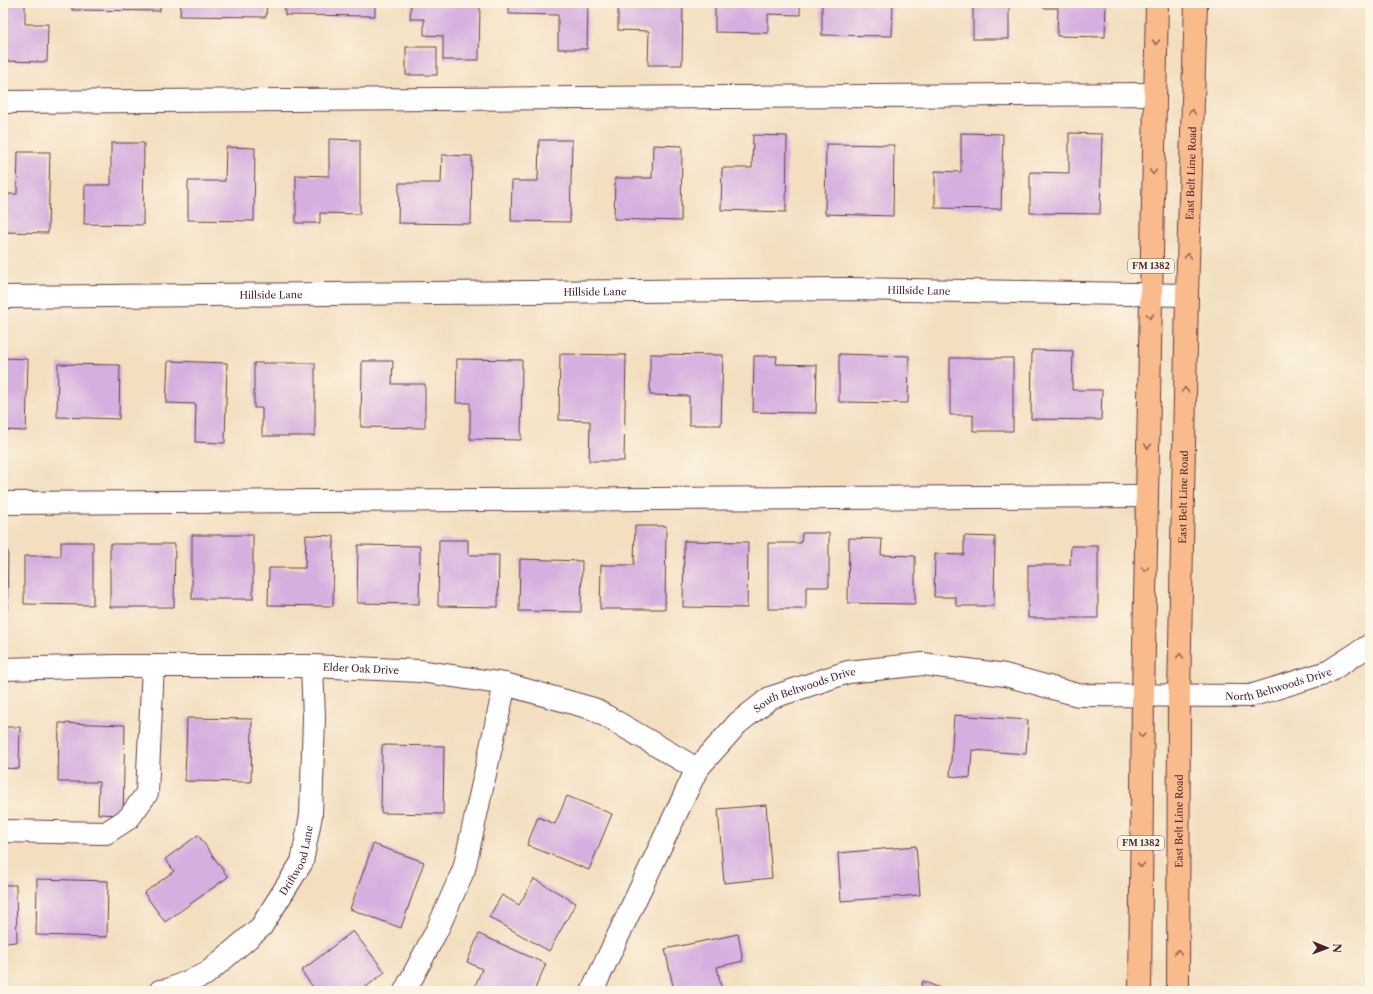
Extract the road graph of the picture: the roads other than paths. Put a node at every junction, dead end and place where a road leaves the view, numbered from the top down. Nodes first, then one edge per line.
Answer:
1 (1157, 3) edge
2 (1196, 3) edge
3 (1155, 94) junction
4 (3, 102) edge
5 (1151, 294) junction
6 (1187, 295) junction
7 (3, 297) edge
8 (1146, 496) junction
9 (3, 504) edge
10 (1370, 645) edge
11 (153, 666) junction
12 (312, 666) junction
13 (3, 669) edge
14 (505, 684) junction
15 (1179, 695) junction
16 (1143, 696) junction
17 (697, 769) junction
18 (3, 831) edge
19 (160, 991) edge
20 (405, 991) edge
21 (592, 991) edge
22 (1140, 991) edge
23 (1178, 991) edge

1 -> 3 main road, FM 1382
6 -> 2 main road, East Belt Line Road / FM 1382
3 - 4 street
3 -> 5 main road, FM 1382
5 - 6 street, Hillside Lane
5 - 7 street, Hillside Lane
5 -> 8 main road, FM 1382
15 -> 6 main road, East Belt Line Road / FM 1382
8 - 9 street
8 -> 16 main road, FM 1382
10 - 15 street, North Beltwoods Drive
11 - 12 street, Elder Oak Drive
11 - 13 street, Elder Oak Drive
11 - 18 street
12 - 14 street, Elder Oak Drive
12 - 19 street, Driftwood Lane
14 - 17 street, Elder Oak Drive
14 - 20 street
15 - 16 street, South Beltwoods Drive
23 -> 15 main road, East Belt Line Road / FM 1382
16 - 17 street, South Beltwoods Drive
16 -> 22 main road, FM 1382
17 - 21 street, South Beltwoods Drive

